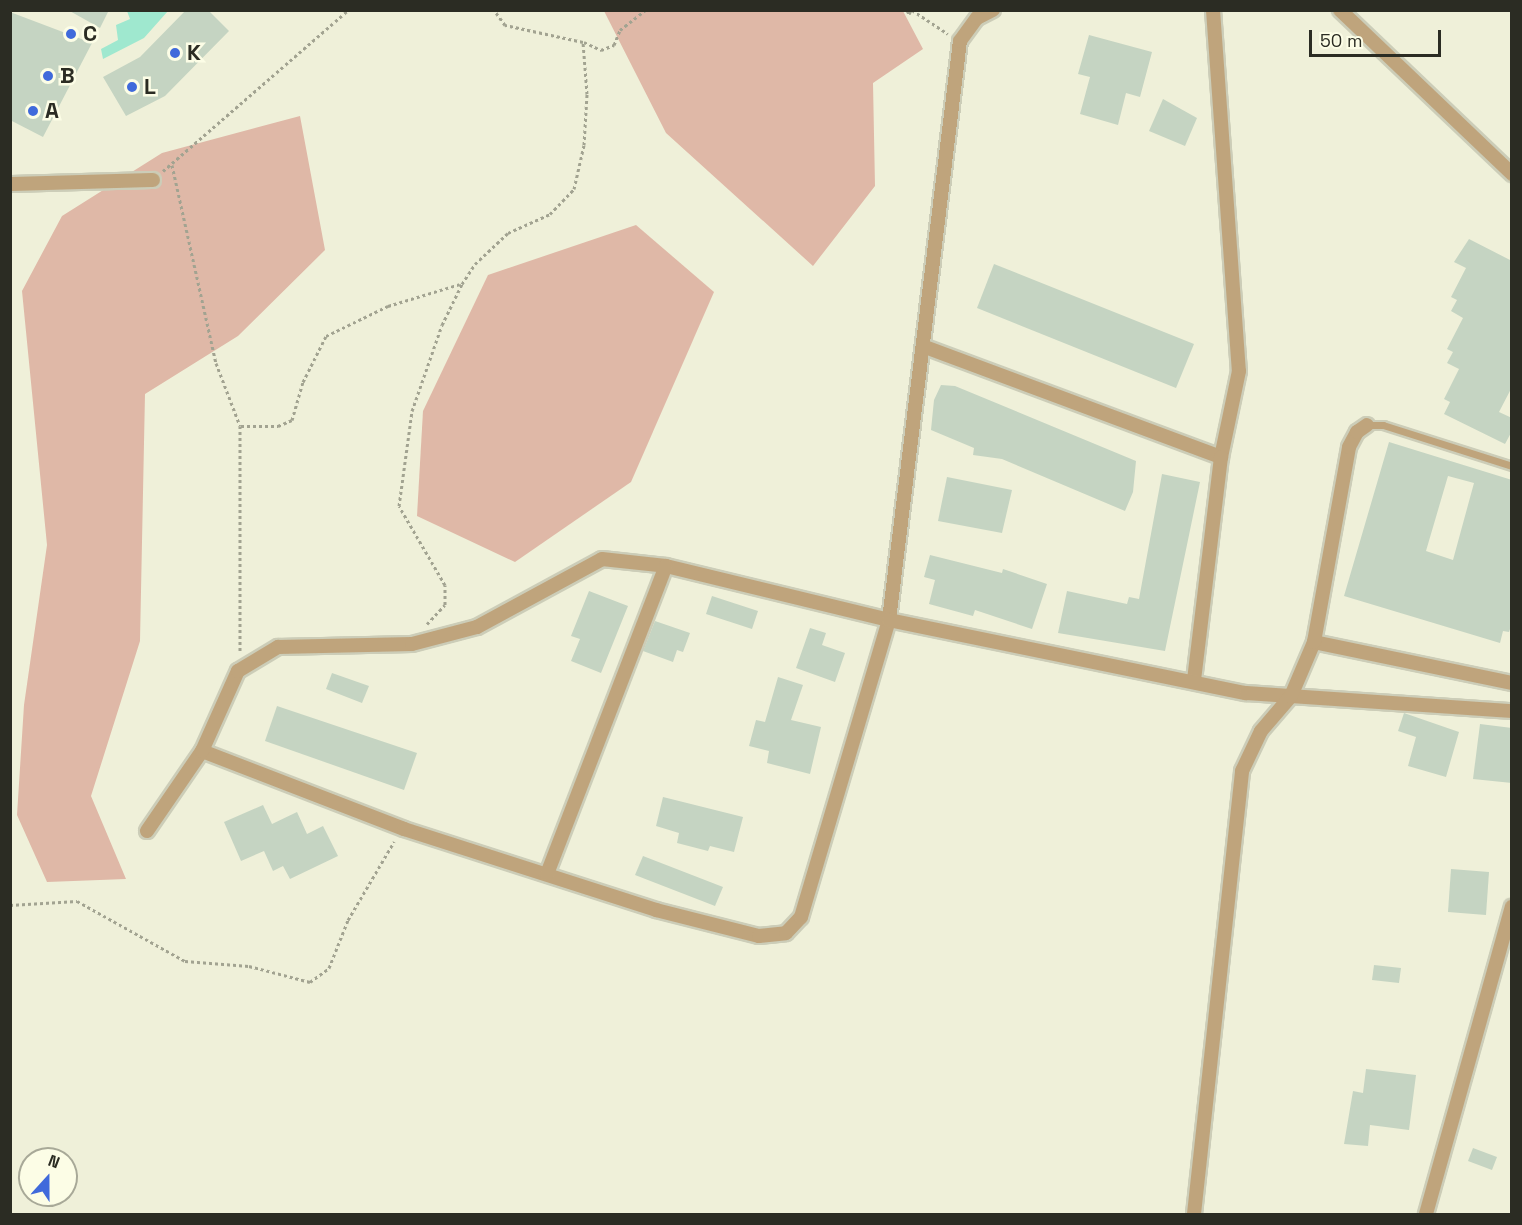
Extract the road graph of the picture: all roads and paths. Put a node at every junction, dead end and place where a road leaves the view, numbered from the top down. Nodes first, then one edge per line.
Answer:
1 (348, 10) edge
2 (494, 10) edge
3 (646, 10) edge
4 (907, 10) edge
5 (911, 10) edge
6 (993, 10) edge
7 (1213, 10) edge
8 (1340, 10) edge
9 (960, 41) junction
10 (583, 42) junction
11 (172, 165) junction
12 (1512, 174) edge
13 (153, 180) joint
14 (10, 184) edge
15 (462, 284) junction
16 (925, 347) junction
17 (1367, 425) joint
18 (240, 426) junction
19 (1221, 457) junction
20 (1512, 466) edge
21 (666, 566) junction
22 (889, 620) junction
23 (1314, 642) junction
24 (412, 644) junction
25 (238, 671) junction
26 (1194, 681) junction
27 (1512, 683) edge
28 (1291, 696) junction
29 (1512, 711) edge
30 (202, 751) junction
31 (404, 829) junction
32 (147, 831) dead end
33 (547, 874) junction
34 (10, 905) edge
35 (1512, 907) edge
36 (1194, 1215) edge
37 (1426, 1215) edge

1 - 11 path
2 - 10 path
3 - 10 path
4 - 5 path
5 - 9 path
6 - 9 street
7 - 19 street
8 - 12 street
9 - 16 street
10 - 15 path
11 - 13 path
11 - 18 path
13 - 14 street
15 - 18 path
15 - 24 path
16 - 19 street
16 - 22 street
17 - 20 lane
17 - 23 street
18 - 25 path
19 - 26 street
21 - 22 street
21 - 24 street
21 - 33 street
22 - 26 street
22 - 33 street
23 - 27 street
23 - 28 street
24 - 25 street
25 - 30 street
26 - 28 street
28 - 29 street
28 - 36 street
30 - 31 street
30 - 32 street
31 - 33 street
31 - 34 path
35 - 37 street

